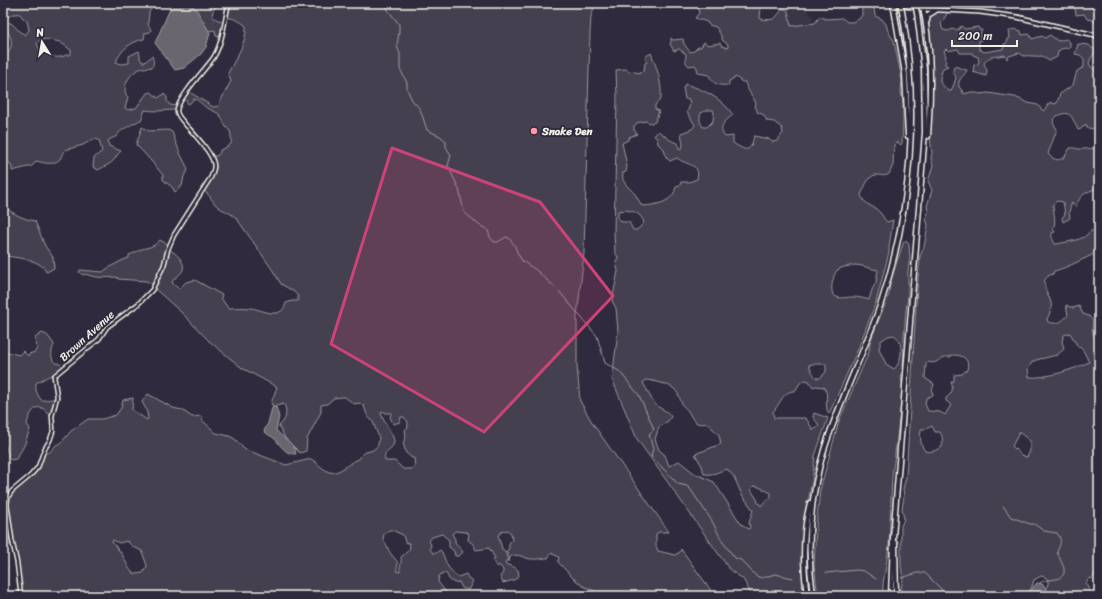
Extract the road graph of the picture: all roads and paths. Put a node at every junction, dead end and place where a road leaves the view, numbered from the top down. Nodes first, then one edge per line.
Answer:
1 (228, 3) edge
2 (886, 3) edge
3 (900, 3) edge
4 (915, 3) edge
5 (922, 3) edge
6 (894, 4) edge
7 (924, 9) junction
8 (936, 10) junction
9 (927, 34) junction
10 (1099, 36) edge
11 (924, 152) junction
12 (909, 162) junction
13 (814, 491) junction
14 (896, 506) junction
15 (21, 596) edge
16 (807, 596) edge
17 (813, 596) edge
18 (891, 596) edge
19 (896, 596) edge

1 - 15 street, Brown Avenue
2 - 6 main road
3 - 12 highway, bridge
4 - 11 highway, bridge
5 - 7 highway
6 - 7 main road
6 - 12 highway
7 - 8 main road
7 - 9 highway
8 - 9 highway
8 - 10 main road
9 - 11 highway
11 - 14 highway
12 - 13 highway
13 - 16 highway
13 - 17 highway
14 - 18 highway
14 - 19 highway

